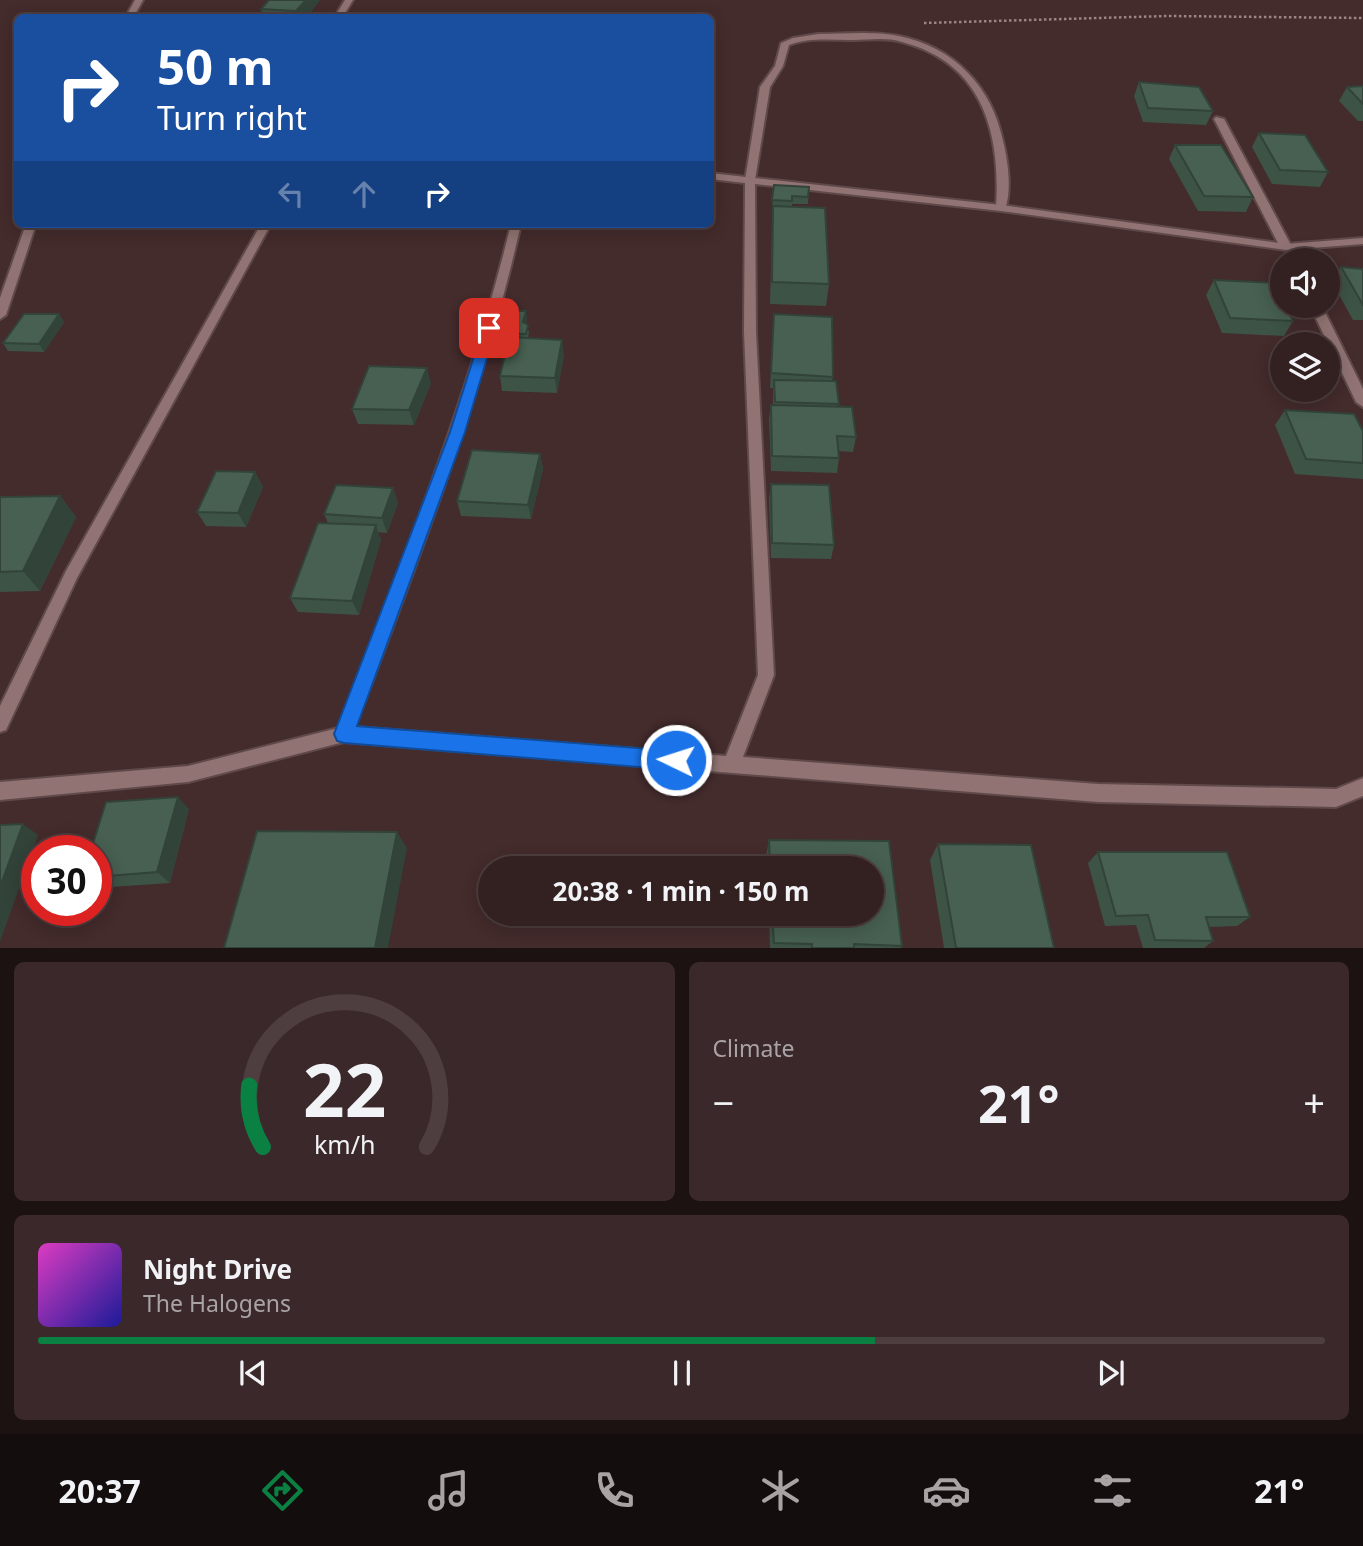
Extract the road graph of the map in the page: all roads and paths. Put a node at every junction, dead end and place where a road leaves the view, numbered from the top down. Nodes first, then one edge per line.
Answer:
1 (1363, 18) edge
2 (905, 39) junction
3 (1219, 119) dead end
4 (714, 176) edge
5 (750, 180) junction
6 (1001, 208) junction
7 (30, 228) edge
8 (265, 228) edge
9 (515, 228) edge
10 (1363, 241) edge
11 (1286, 247) junction
12 (0, 315) edge
13 (1321, 318) edge
14 (1363, 402) edge
15 (0, 724) edge
16 (344, 734) junction
17 (731, 764) junction
18 (1363, 787) edge
19 (0, 791) edge

1 - 2 path
2 - 5 street
2 - 6 street
3 - 11 street
4 - 5 street
5 - 6 street
5 - 17 street
6 - 11 street
7 - 12 street
8 - 15 street
9 - 16 street
10 - 11 street
13 - 14 street
16 - 17 street
16 - 19 street
17 - 18 street

